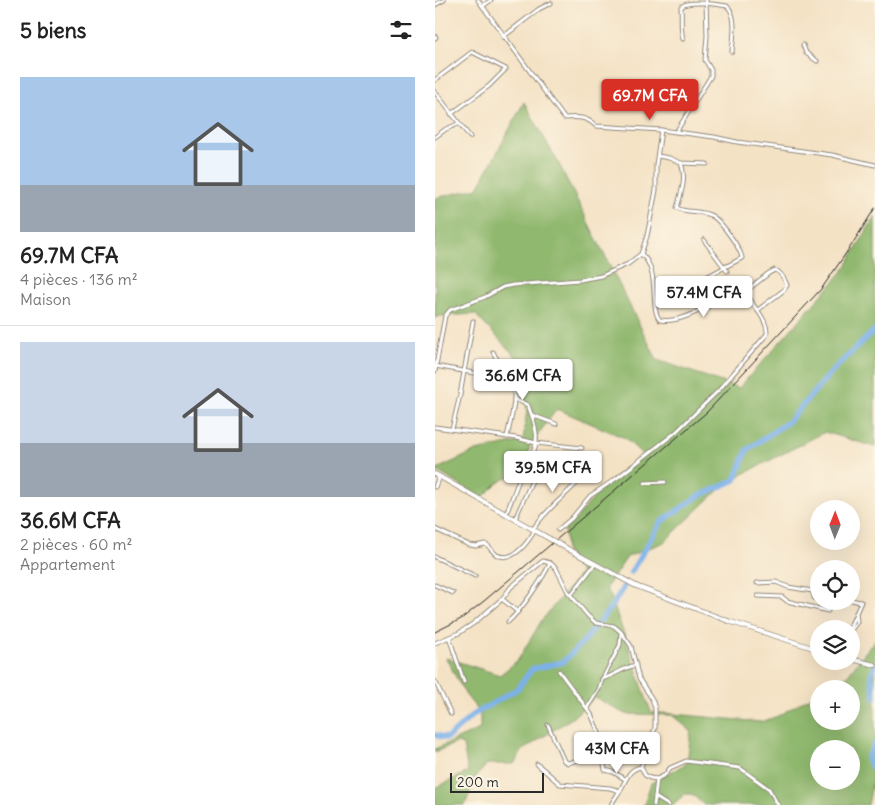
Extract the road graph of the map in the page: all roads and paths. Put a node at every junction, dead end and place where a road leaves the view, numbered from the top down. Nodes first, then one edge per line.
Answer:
1 (444, 0) edge
2 (477, 0) edge
3 (491, 0) edge
4 (707, 1) edge
5 (551, 3) dead end
6 (435, 5) edge
7 (483, 6) junction
8 (503, 37) junction
9 (683, 39) dead end
10 (803, 45) dead end
11 (732, 52) dead end
12 (817, 61) dead end
13 (435, 80) edge
14 (435, 92) edge
15 (451, 114) junction
16 (458, 124) junction
17 (661, 130) junction
18 (677, 132) junction
19 (435, 137) edge
20 (470, 137) dead end
21 (658, 156) junction
22 (681, 164) junction
23 (707, 164) dead end
24 (875, 165) edge
25 (704, 240) dead end
26 (641, 254) junction
27 (726, 269) junction
28 (745, 292) junction
29 (656, 304) junction
30 (758, 310) junction
31 (473, 321) dead end
32 (493, 352) dead end
33 (435, 366) edge
34 (463, 370) junction
35 (435, 372) edge
36 (506, 376) junction
37 (514, 399) junction
38 (531, 415) junction
39 (556, 424) dead end
40 (435, 426) edge
41 (453, 429) junction
42 (507, 437) junction
43 (537, 443) junction
44 (582, 448) dead end
45 (529, 459) junction
46 (539, 465) junction
47 (549, 468) dead end
48 (590, 468) dead end
49 (437, 475) edge
50 (665, 482) dead end
51 (645, 483) dead end
52 (435, 487) edge
53 (506, 514) junction
54 (515, 519) junction
55 (435, 529) edge
56 (534, 529) junction
57 (558, 530) dead end
58 (435, 557) edge
59 (550, 562) junction
60 (595, 564) junction
61 (475, 576) dead end
62 (757, 583) dead end
63 (435, 585) edge
64 (810, 591) edge
65 (453, 593) dead end
66 (571, 596) junction
67 (758, 596) dead end
68 (502, 599) junction
69 (517, 612) junction
70 (828, 612) dead end
71 (508, 622) dead end
72 (621, 632) junction
73 (449, 637) junction
74 (435, 643) edge
75 (810, 647) edge
76 (860, 661) edge
77 (636, 665) junction
78 (875, 665) edge
79 (559, 671) dead end
80 (602, 680) junction
81 (435, 681) edge
82 (464, 682) dead end
83 (587, 709) junction
84 (451, 714) dead end
85 (548, 725) dead end
86 (603, 753) junction
87 (537, 764) dead end
88 (641, 767) junction
89 (625, 779) junction
90 (657, 779) junction
91 (620, 791) junction
92 (655, 797) junction
93 (612, 804) edge
94 (654, 805) edge
95 (668, 805) edge
96 (778, 805) edge

1 - 6 street
2 - 7 street
3 - 7 street
4 - 9 street
4 - 11 street
4 - 18 street
5 - 8 street
7 - 8 street
8 - 17 street
10 - 12 street
13 - 15 street
14 - 15 street
15 - 16 street
16 - 19 street
16 - 20 street
17 - 18 street
17 - 21 street
18 - 24 street
21 - 22 street
21 - 26 street
22 - 23 street
22 - 27 street
25 - 27 street
26 - 29 street
26 - 33 street
27 - 29 street
28 - 29 street
28 - 30 street
28 - 30 street
30 - 57 street
31 - 34 street
32 - 36 street
33 - 34 street
33 - 35 street
34 - 36 street
34 - 41 street
36 - 37 street
37 - 38 street
37 - 42 street
38 - 39 street
38 - 43 street
40 - 41 street
41 - 42 street
42 - 43 street
43 - 44 street
43 - 45 street
45 - 46 street
45 - 53 street
46 - 47 street
46 - 54 street
48 - 56 street
49 - 52 street
49 - 53 street
50 - 51 street
53 - 54 street
54 - 56 street
55 - 56 street
56 - 60 street, bridge
58 - 61 street
59 - 66 street
59 - 68 street
59 - 69 street
60 - 66 street
60 - 75 street
62 - 64 street
63 - 65 street
66 - 72 street
67 - 70 street
68 - 69 street
68 - 73 street
69 - 71 street
72 - 77 street
72 - 80 street
73 - 74 street
73 - 82 street
76 - 78 street
77 - 80 street
77 - 88 street
79 - 83 street
80 - 83 street
81 - 84 street
83 - 86 street
85 - 86 street
86 - 89 street
87 - 91 street
88 - 89 street
88 - 90 street
89 - 91 street
90 - 92 street
90 - 96 street
91 - 93 street
92 - 94 street
92 - 95 street

